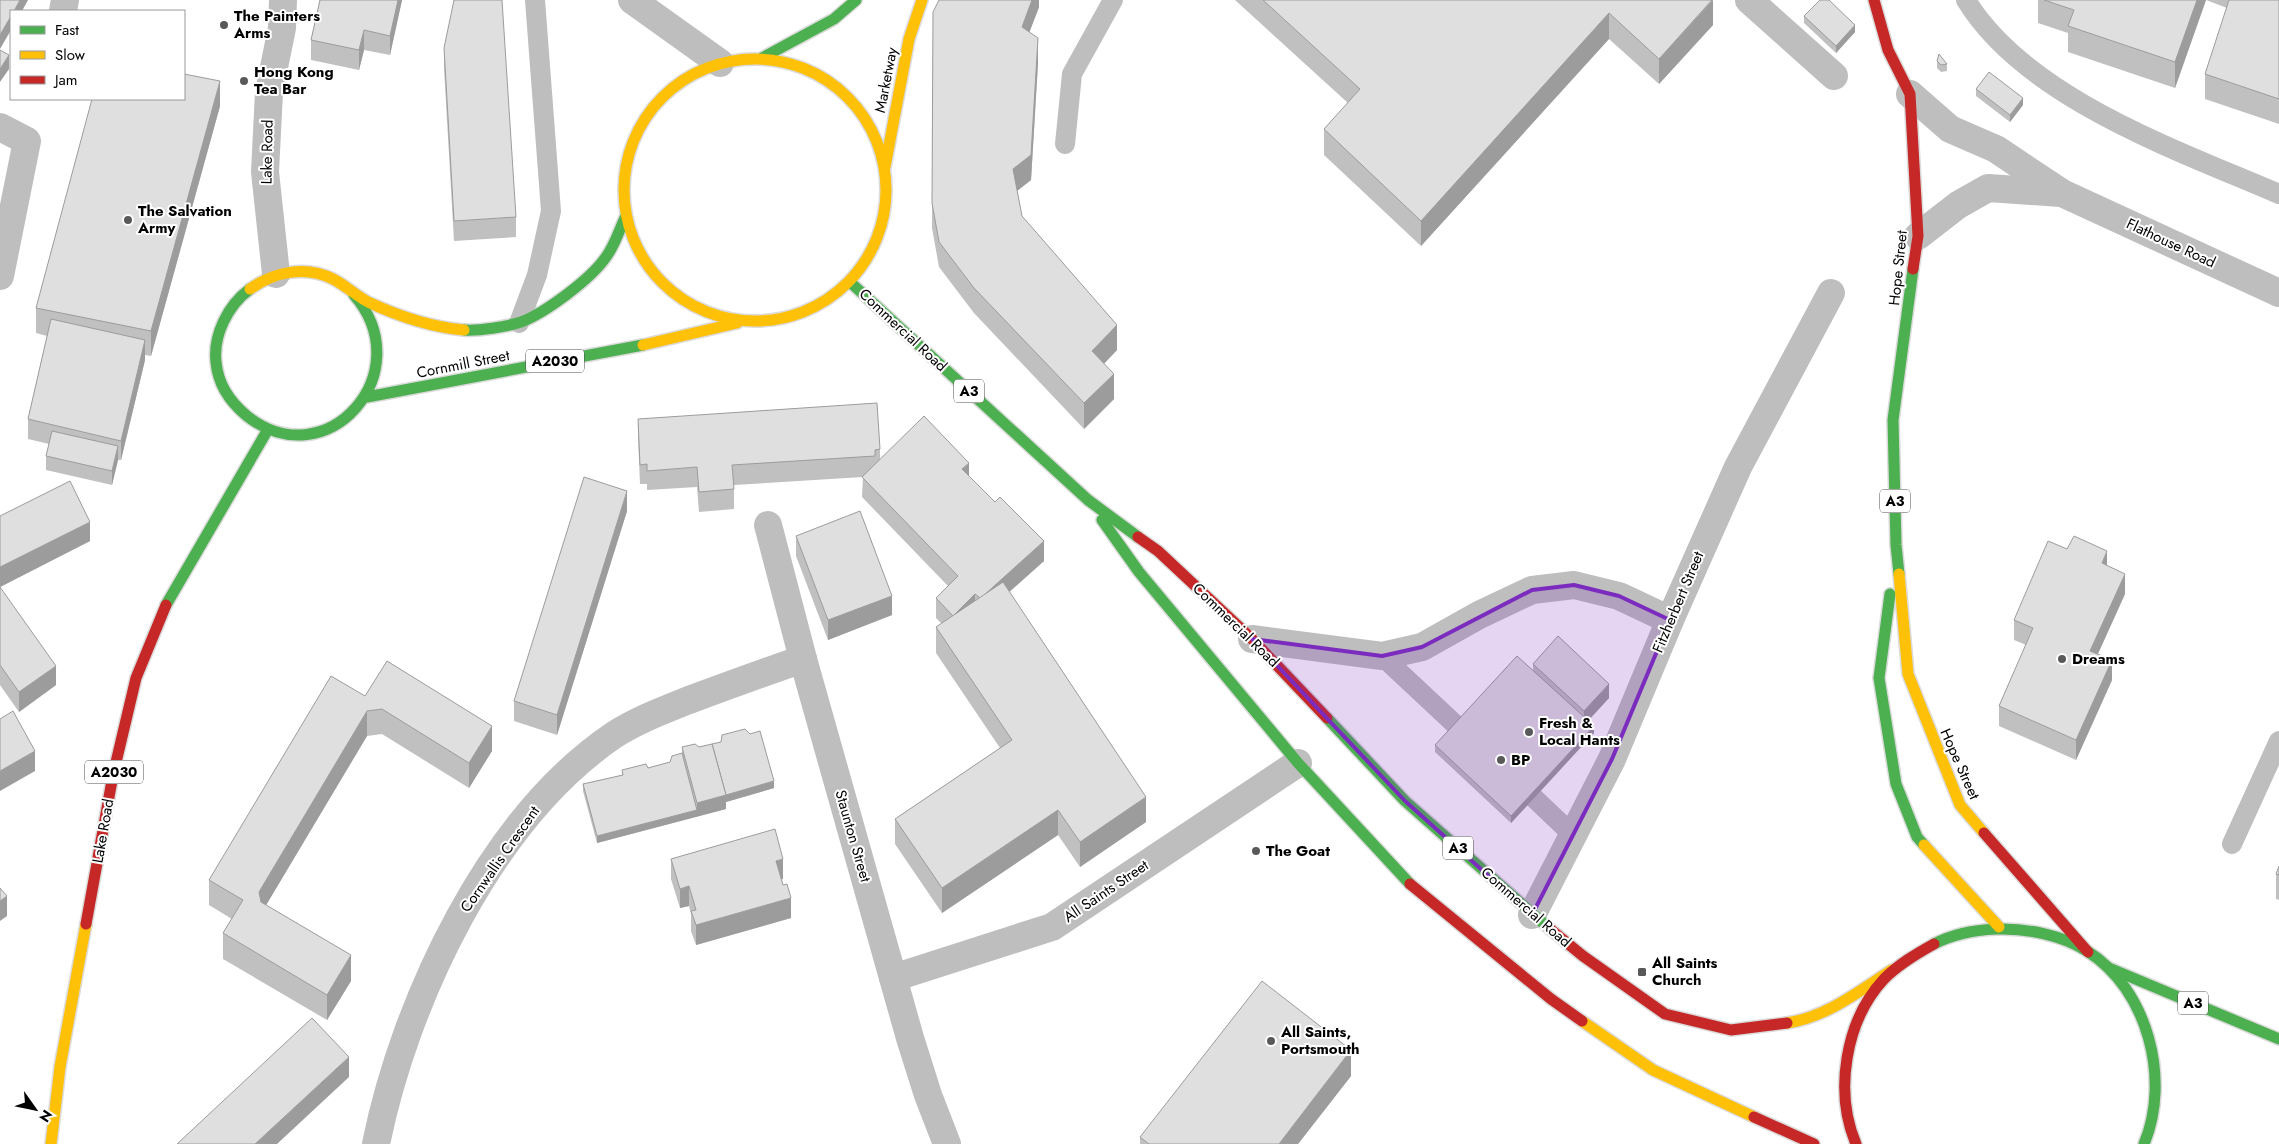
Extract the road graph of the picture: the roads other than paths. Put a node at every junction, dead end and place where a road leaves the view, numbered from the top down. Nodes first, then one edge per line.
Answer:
1 (283, 0) edge
2 (295, 0) edge
3 (535, 0) edge
4 (632, 0) edge
5 (856, 0) edge
6 (922, 0) edge
7 (1113, 0) edge
8 (1750, 0) edge
9 (1874, 0) edge
10 (1966, 0) edge
11 (282, 28) junction
12 (762, 58) junction
13 (720, 63) junction
14 (1834, 76) dead end
15 (1910, 94) junction
16 (0, 128) edge
17 (1065, 144) dead end
18 (885, 167) junction
19 (2062, 193) junction
20 (2279, 194) edge
21 (626, 216) junction
22 (1918, 236) junction
23 (276, 274) junction
24 (0, 276) edge
25 (850, 282) junction
26 (1831, 293) dead end
27 (2279, 293) edge
28 (354, 295) junction
29 (741, 322) junction
30 (519, 323) junction
31 (367, 397) junction
32 (267, 431) junction
33 (1088, 500) junction
34 (768, 525) dead end
35 (1896, 545) junction
36 (1670, 620) junction
37 (1252, 639) junction
38 (1382, 656) junction
39 (803, 659) junction
40 (2279, 741) edge
41 (1298, 763) junction
42 (1573, 835) junction
43 (2232, 844) dead end
44 (1532, 915) junction
45 (1999, 927) junction
46 (2088, 952) junction
47 (2108, 967) junction
48 (1892, 970) junction
49 (893, 978) junction
50 (2279, 1039) edge
51 (52, 1144) edge
52 (376, 1144) edge
53 (947, 1144) edge
54 (1814, 1144) edge
55 (1856, 1144) edge
56 (2144, 1144) edge

1 - 11 street, Lake Road
2 - 11 lane
3 - 30 lane
4 - 13 street
5 - 12 main road
6 - 18 main road, Marketway
7 - 17 lane
8 - 14 street
9 - 15 main road, Hope Street / A3
10 - 20 lane
11 - 23 street, Lake Road
12 - 13 main road
12 - 18 main road
13 - 21 main road
15 - 19 street
15 - 22 main road, Hope Street / A3
16 - 24 street
18 - 25 main road
19 - 22 street
19 - 27 street, Flathouse Road
21 - 29 main road
21 - 30 main road, Cornmill Street
22 - 35 main road, Hope Street / A3
23 - 28 main road
23 - 32 main road
25 - 29 main road
25 - 33 main road, Commercial Road / A3
26 - 36 street, Fitzherbert Street
28 - 30 main road, Cornmill Street
28 - 31 main road
29 - 31 main road, Cornmill Street / A2030
31 - 32 main road
32 - 51 main road, Lake Road / A2030
33 - 37 main road, Commercial Road / A3
33 - 41 main road, Commercial Road / A3
34 - 39 street, Staunton Street
35 - 45 main road, Hope Street / A3
35 - 46 main road, Hope Street / A3
36 - 38 street
36 - 42 street, Fitzherbert Street
37 - 38 street
37 - 44 main road, Commercial Road / A3
38 - 42 lane
39 - 49 street, Staunton Street
39 - 52 street, Cornwallis Crescent
40 - 43 lane
41 - 49 street, All Saints Street
41 - 54 main road, Commercial Road / A3
42 - 44 street, Fitzherbert Street
44 - 48 main road, Commercial Road / A3
45 - 46 main road
45 - 48 main road
46 - 47 main road
47 - 50 main road, A3
47 - 56 main road
48 - 55 main road
49 - 53 street, Staunton Street

